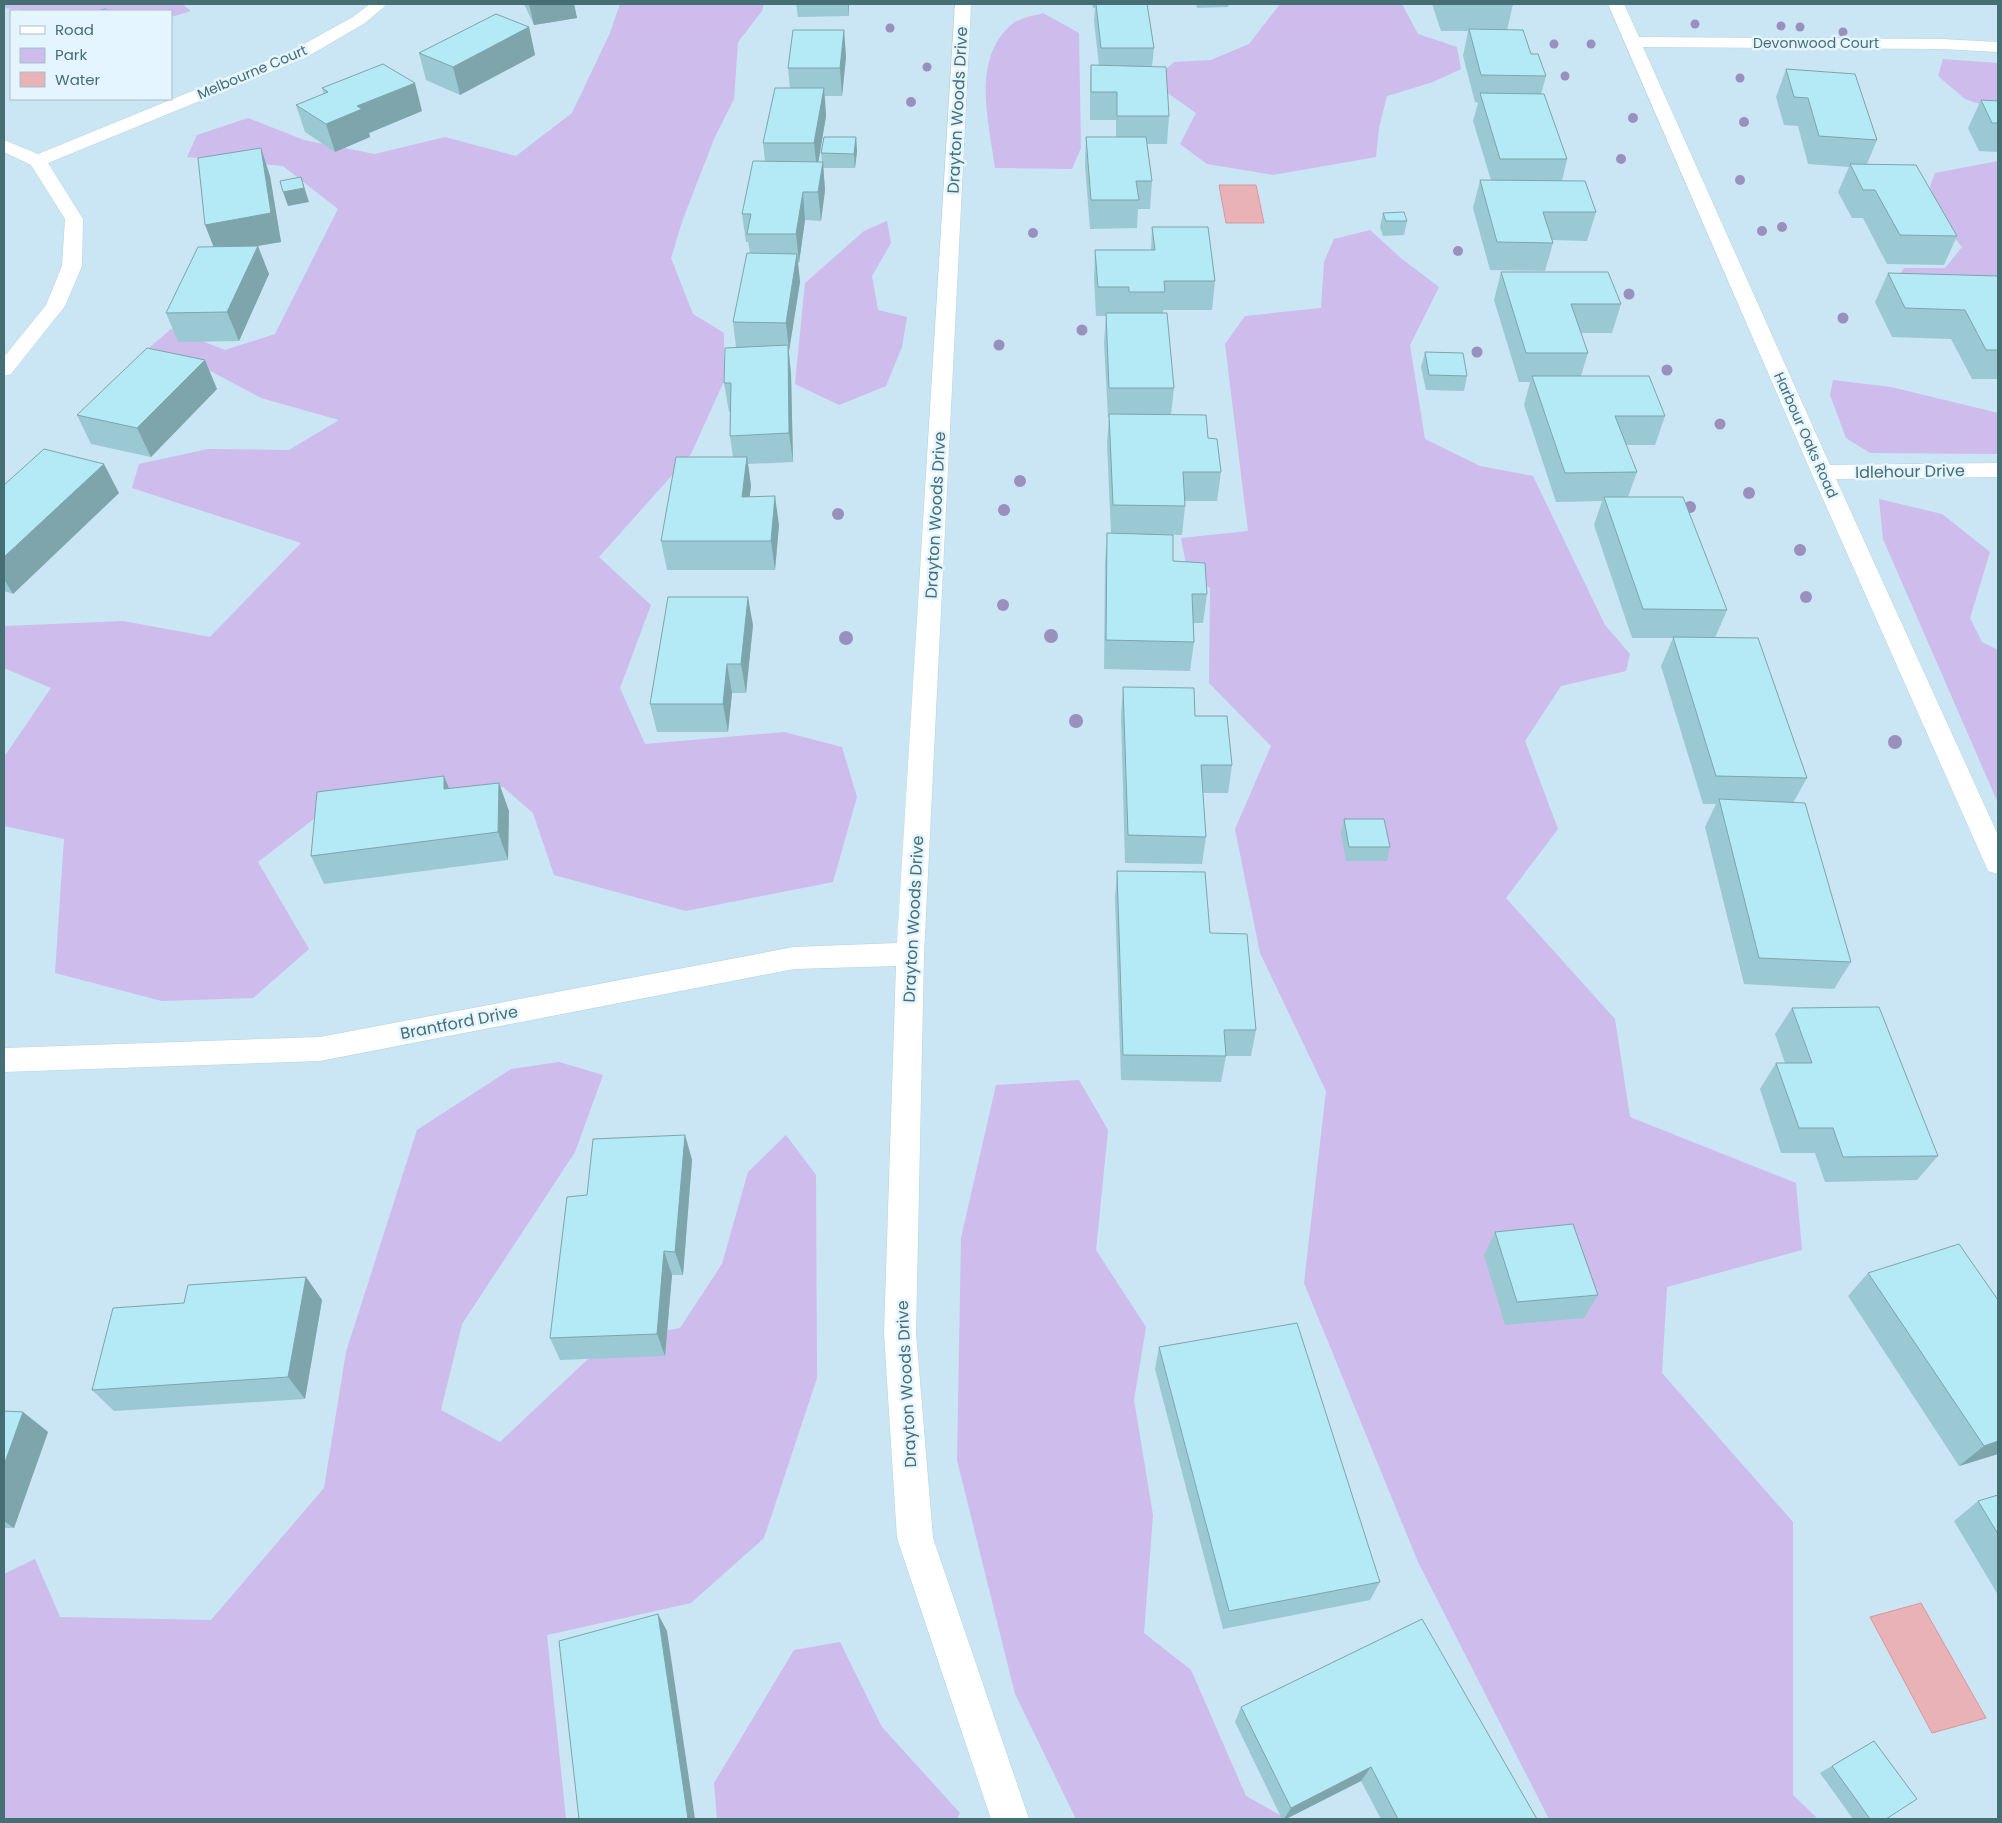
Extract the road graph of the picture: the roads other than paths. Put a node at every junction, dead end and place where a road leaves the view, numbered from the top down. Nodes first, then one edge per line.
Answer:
1 (963, 4) edge
2 (1616, 4) edge
3 (377, 6) dead end
4 (1633, 42) junction
5 (1998, 47) edge
6 (4, 145) edge
7 (38, 161) junction
8 (4, 370) edge
9 (1998, 470) edge
10 (1822, 472) junction
11 (1998, 864) edge
12 (910, 954) junction
13 (4, 1060) edge
14 (1010, 1819) edge

1 - 12 street, Drayton Woods Drive
2 - 4 street, Harbour Oaks Road
3 - 7 street, Melbourne Court
4 - 5 street, Devonwood Court
4 - 10 street, Harbour Oaks Road
6 - 7 street
7 - 8 street
9 - 10 street, Idlehour Drive
10 - 11 street, Harbour Oaks Road
12 - 13 street, Brantford Drive
12 - 14 street, Drayton Woods Drive

